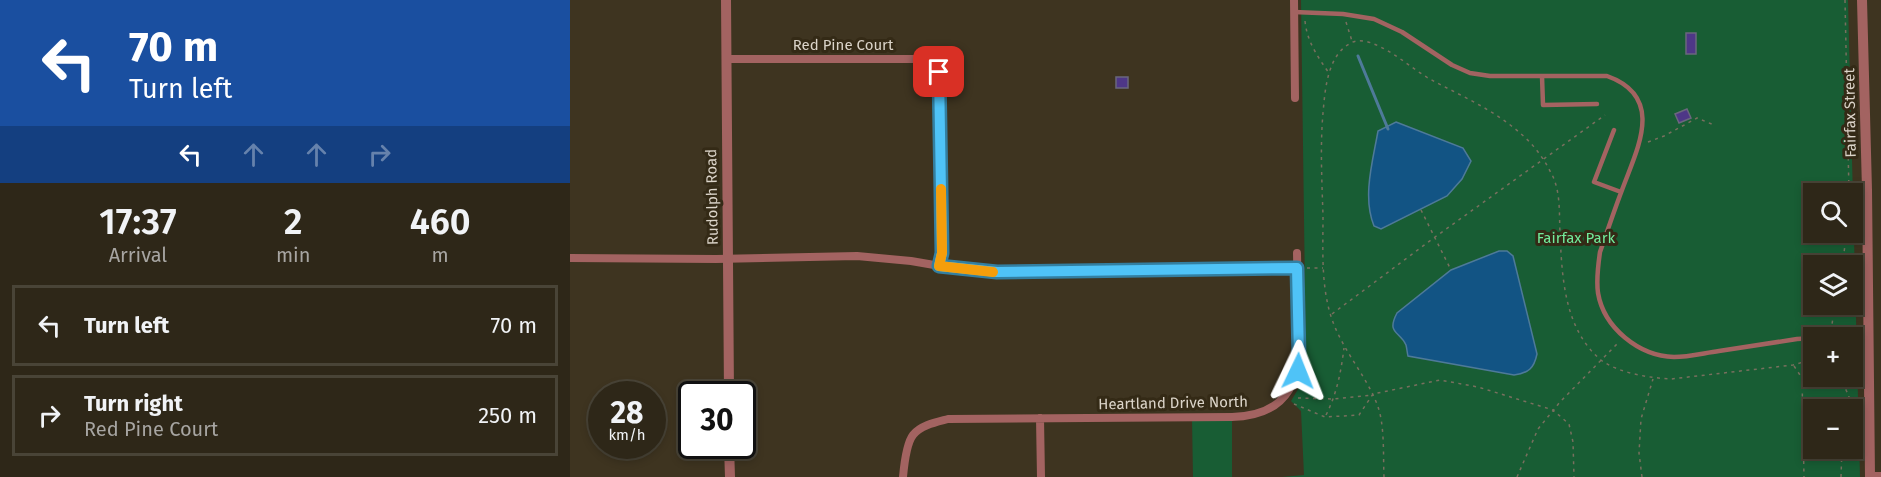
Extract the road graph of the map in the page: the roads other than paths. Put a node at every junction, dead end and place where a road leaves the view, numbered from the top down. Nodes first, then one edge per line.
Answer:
1 (726, 0) edge
2 (1294, 0) edge
3 (1862, 0) edge
4 (1294, 12) junction
5 (726, 59) junction
6 (1542, 76) junction
7 (1295, 98) dead end
8 (1597, 104) dead end
9 (1614, 130) dead end
10 (1621, 192) junction
11 (1297, 253) dead end
12 (570, 258) edge
13 (728, 258) junction
14 (939, 266) junction
15 (1297, 268) junction
16 (1863, 337) edge
17 (1869, 337) junction
18 (1803, 339) edge
19 (729, 381) edge
20 (1040, 418) junction
21 (729, 459) edge
22 (1873, 476) edge
23 (730, 477) edge
24 (903, 477) edge
25 (1041, 477) edge

1 - 5 street, Rudolph Road
2 - 4 street
3 - 17 street, Fairfax Street
4 - 6 lane
4 - 7 street
5 - 13 street, Rudolph Road
5 - 14 street, Red Pine Court
6 - 8 lane
6 - 10 lane
9 - 10 lane
10 - 18 lane
11 - 15 street, Heartland Drive North
12 - 13 street
13 - 14 street
13 - 19 street, Rudolph Road
14 - 15 street
15 - 20 street, Heartland Drive North
16 - 17 lane
17 - 22 street, Fairfax Street
20 - 24 street, Heartland Drive North
20 - 25 street
21 - 23 street

